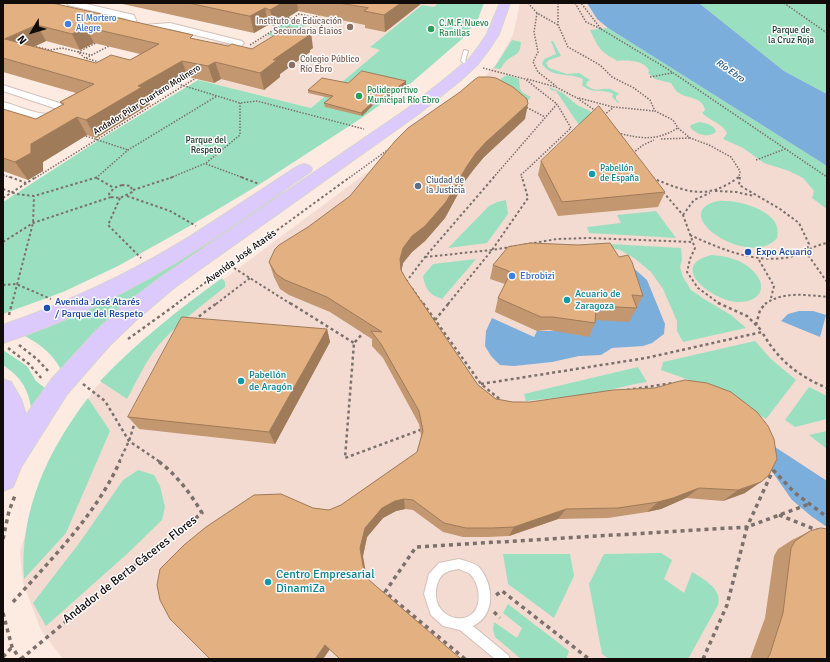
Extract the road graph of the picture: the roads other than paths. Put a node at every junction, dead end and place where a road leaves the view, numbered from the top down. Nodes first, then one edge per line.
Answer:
1 (494, 3) edge
2 (504, 3) edge
3 (67, 5) edge
4 (136, 25) junction
5 (159, 29) junction
6 (477, 65) junction
7 (3, 88) edge
8 (3, 105) edge
9 (345, 142) dead end
10 (319, 159) dead end
11 (6, 337) edge
12 (3, 389) edge
13 (10, 477) edge
14 (462, 625) junction
15 (504, 659) edge

1 - 6 main road, Avenida José Atarés
2 - 6 main road, Avenida José Atarés
3 - 4 street
3 - 4 street
4 - 5 street
5 - 5 street
6 - 9 main road, Avenida José Atarés
6 - 13 main road, Avenida José Atarés
7 - 8 street
10 - 11 main road
12 - 13 main road
14 - 14 lane
14 - 15 lane

